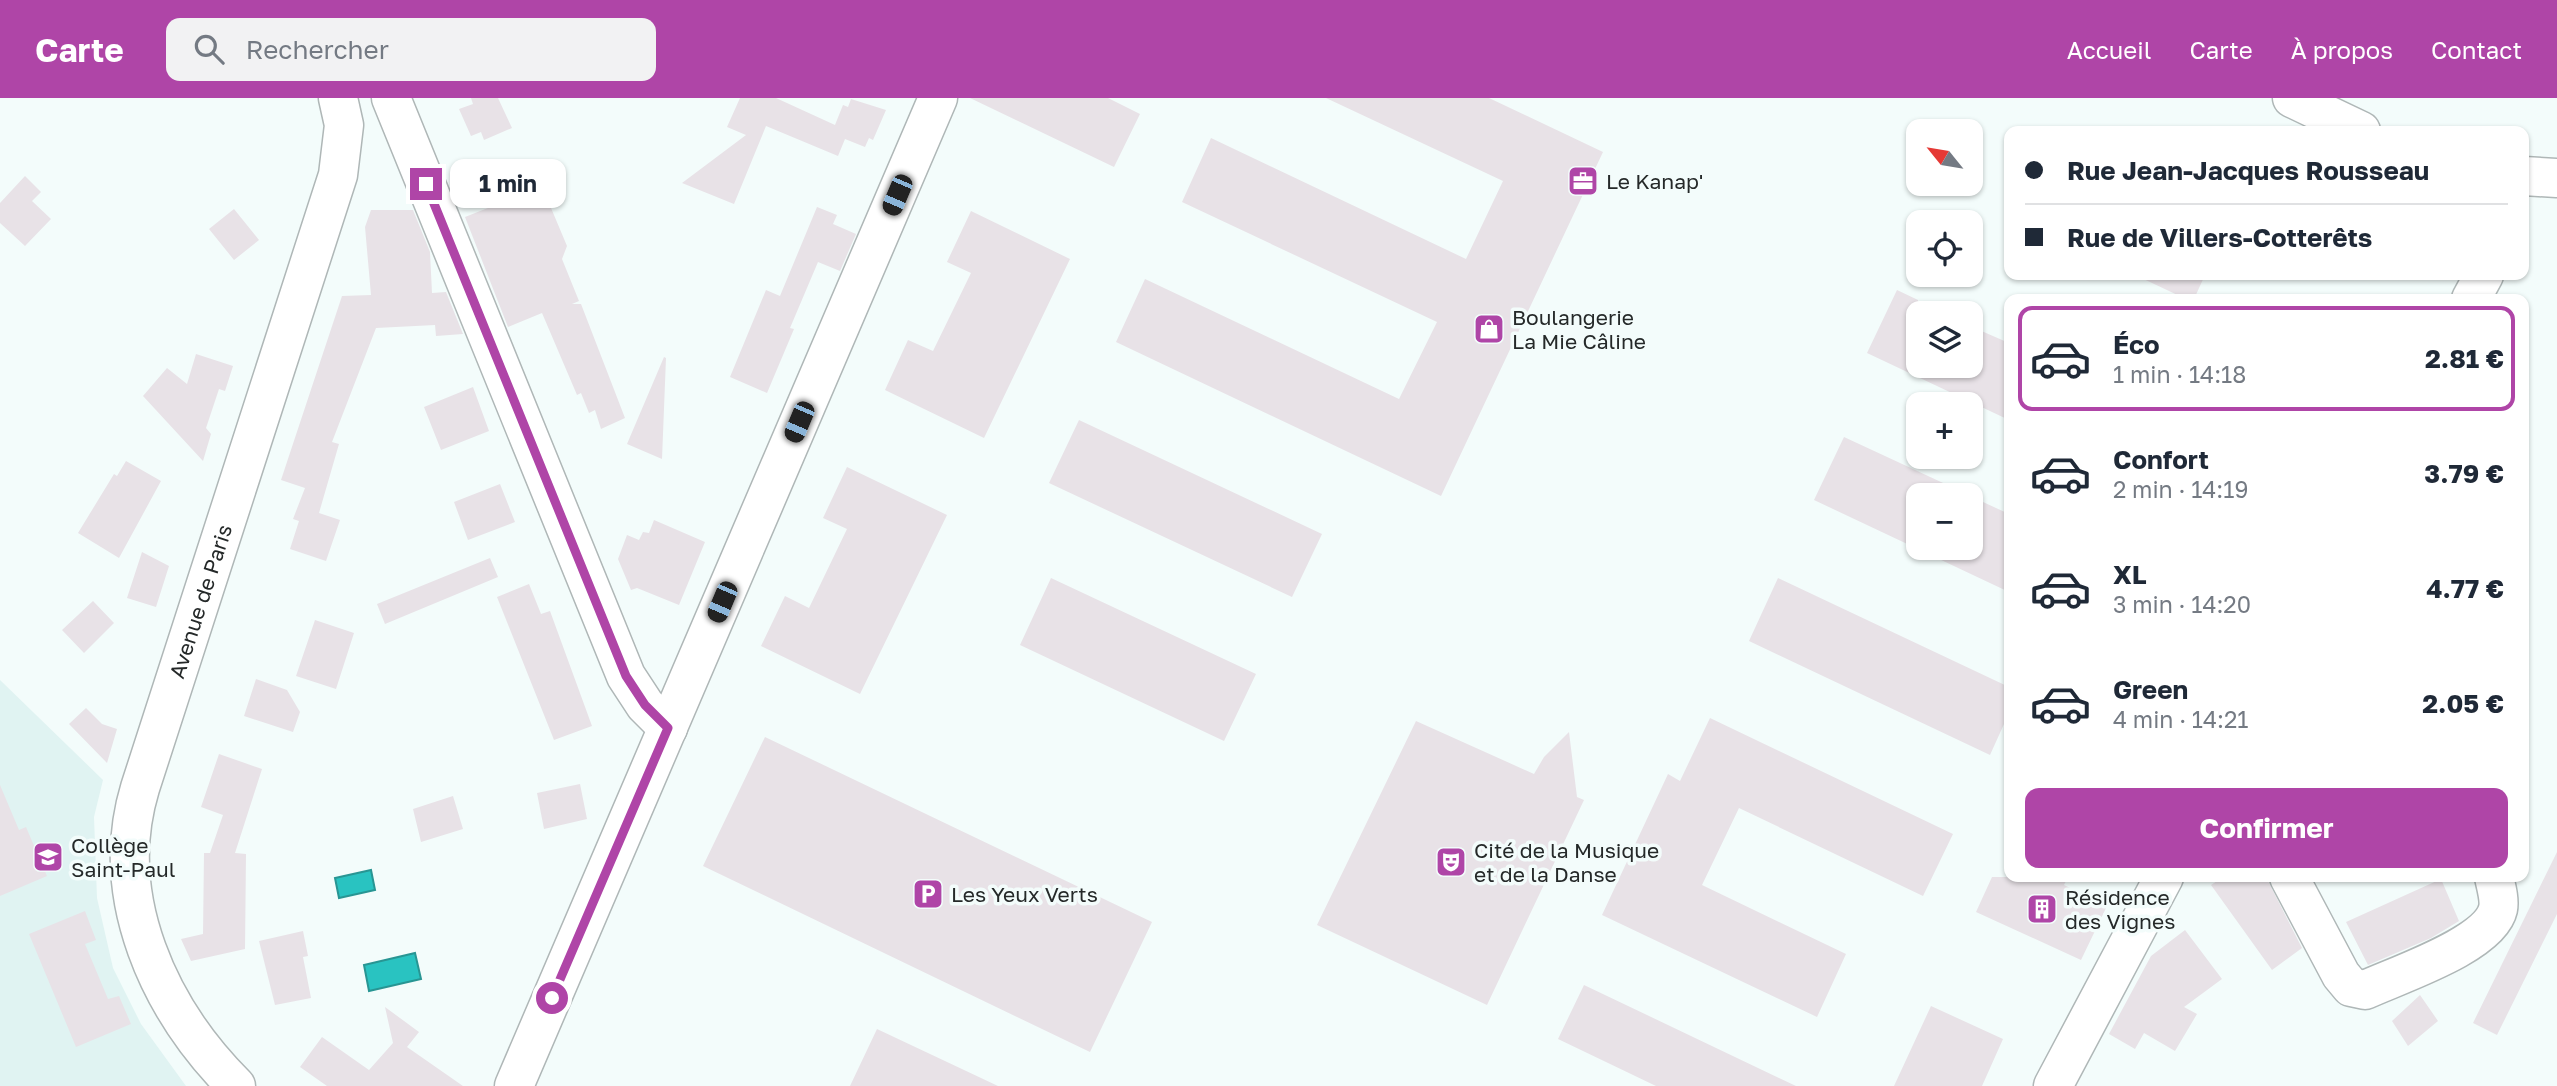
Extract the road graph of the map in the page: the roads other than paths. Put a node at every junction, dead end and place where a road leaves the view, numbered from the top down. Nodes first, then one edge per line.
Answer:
1 (391, 98) edge
2 (939, 98) edge
3 (2292, 98) edge
4 (344, 100) edge
5 (2351, 126) edge
6 (668, 728) junction
7 (2161, 882) edge
8 (2292, 882) edge
9 (2495, 882) edge
10 (236, 1086) edge
11 (514, 1086) edge
12 (2053, 1086) edge

1 - 6 street
2 - 6 street
3 - 5 street
4 - 10 street, Avenue de Paris
6 - 11 street
7 - 12 street
8 - 9 street

